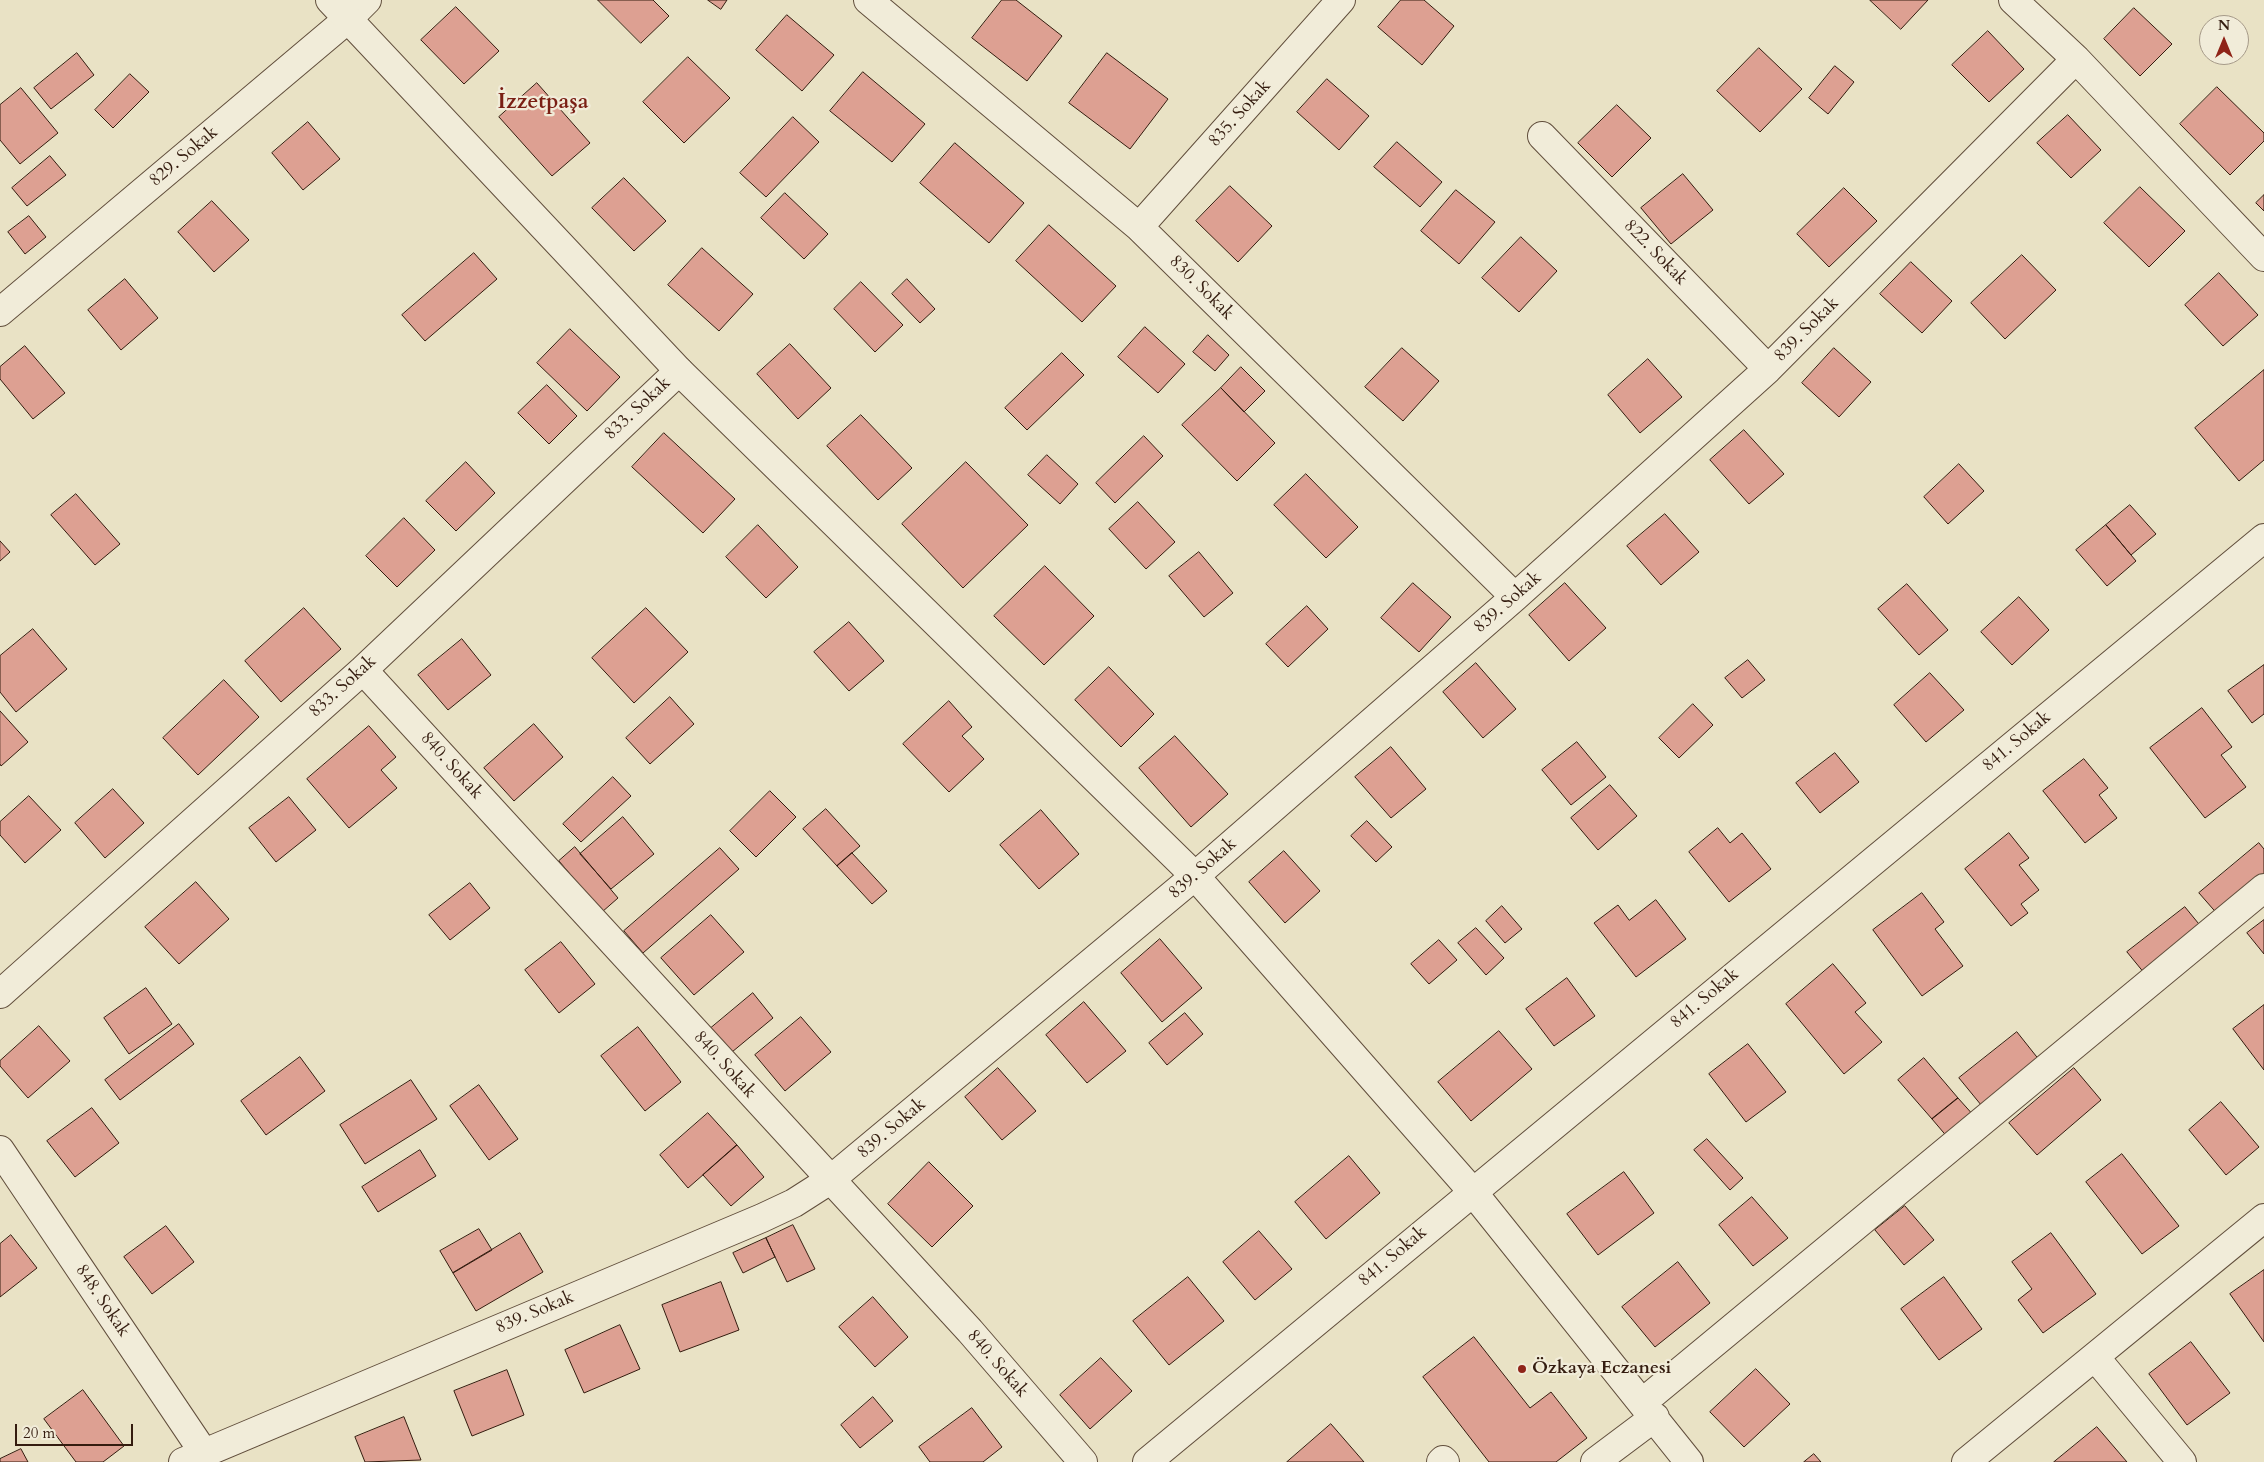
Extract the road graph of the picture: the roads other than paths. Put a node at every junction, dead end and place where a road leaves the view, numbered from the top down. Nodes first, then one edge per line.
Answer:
1 (868, 0) edge
2 (1341, 0) edge
3 (2013, 0) edge
4 (348, 6) edge
5 (2076, 59) junction
6 (1542, 136) dead end
7 (1139, 227) junction
8 (2264, 257) edge
9 (0, 312) edge
10 (1768, 369) junction
11 (679, 370) junction
12 (2264, 538) edge
13 (1515, 597) junction
14 (363, 670) junction
15 (1195, 876) junction
16 (2264, 888) edge
17 (0, 994) edge
18 (0, 1150) edge
19 (830, 1180) junction
20 (1472, 1191) junction
21 (2264, 1218) edge
22 (2095, 1357) junction
23 (1649, 1410) junction
24 (194, 1457) edge
25 (1083, 1462) edge
26 (1147, 1462) edge
27 (1441, 1462) edge
28 (1445, 1462) edge
29 (1595, 1462) edge
30 (1689, 1462) edge
31 (1966, 1462) edge
32 (2182, 1462) edge

1 - 7 street, 830. Sokak
2 - 7 street, 835. Sokak
3 - 5 street
4 - 9 street, 829. Sokak
4 - 11 street
5 - 8 street
5 - 10 street, 839. Sokak
6 - 10 street, 822. Sokak
7 - 13 street, 830. Sokak
10 - 13 street, 839. Sokak
11 - 14 street, 833. Sokak
11 - 15 street
12 - 20 street, 841. Sokak
13 - 15 street, 839. Sokak
14 - 17 street, 833. Sokak
14 - 19 street, 840. Sokak
15 - 19 street, 839. Sokak
15 - 20 street
16 - 23 street
18 - 24 street, 848. Sokak
19 - 24 street, 839. Sokak
19 - 25 street, 840. Sokak
20 - 23 street
20 - 26 street, 841. Sokak
21 - 22 street
22 - 31 street
22 - 32 street
23 - 29 street
23 - 30 street
27 - 28 street

